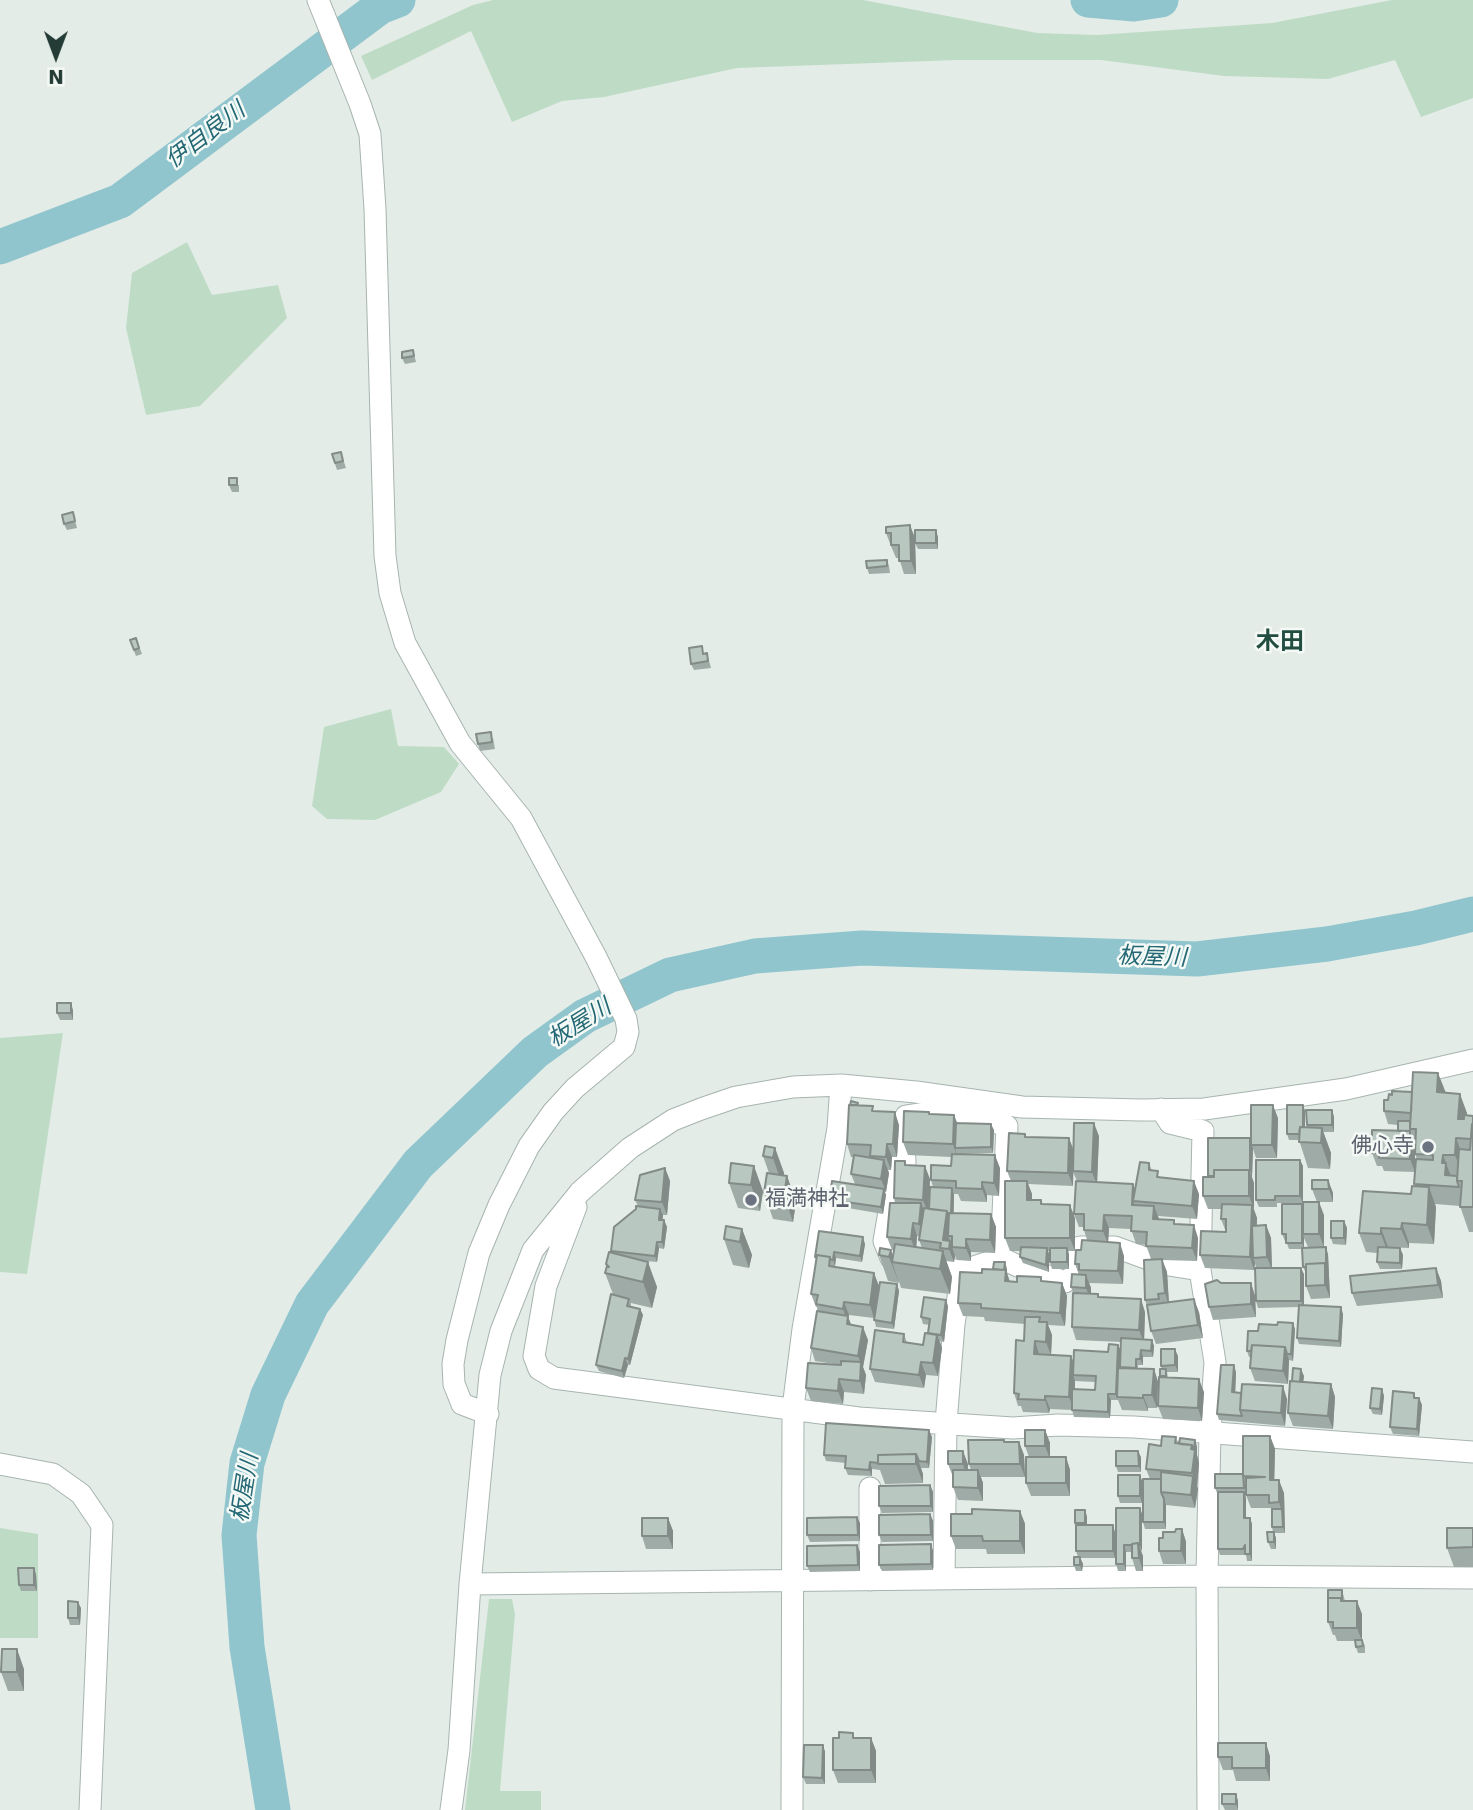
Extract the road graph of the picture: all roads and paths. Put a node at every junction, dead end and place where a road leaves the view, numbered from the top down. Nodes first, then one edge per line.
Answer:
1 (318, 0) edge
2 (1473, 1060) edge
3 (841, 1085) junction
4 (951, 1103) junction
5 (1161, 1109) junction
6 (580, 1192) junction
7 (1001, 1258) junction
8 (962, 1270) junction
9 (1200, 1270) junction
10 (793, 1408) junction
11 (488, 1414) junction
12 (946, 1423) junction
13 (1210, 1432) junction
14 (1473, 1452) edge
15 (0, 1464) edge
16 (870, 1488) dead end
17 (1207, 1576) junction
18 (1473, 1578) edge
19 (944, 1579) junction
20 (870, 1580) junction
21 (792, 1581) junction
22 (470, 1584) junction
23 (90, 1810) edge
24 (451, 1810) edge
25 (792, 1810) edge
26 (1208, 1810) edge

1 - 11 street
2 - 5 street
3 - 4 street
3 - 6 street
3 - 10 street
4 - 5 street
4 - 7 street
4 - 8 street
5 - 9 street
6 - 10 street
6 - 11 street
7 - 8 street
7 - 9 street
8 - 12 street
9 - 13 street
10 - 12 street
10 - 21 street
11 - 22 street
12 - 13 street
12 - 19 street
13 - 14 street
13 - 17 street
15 - 23 street
16 - 20 street
17 - 18 street
17 - 19 street
17 - 26 street
19 - 20 street
20 - 21 street
21 - 22 street
21 - 25 street
22 - 24 street

